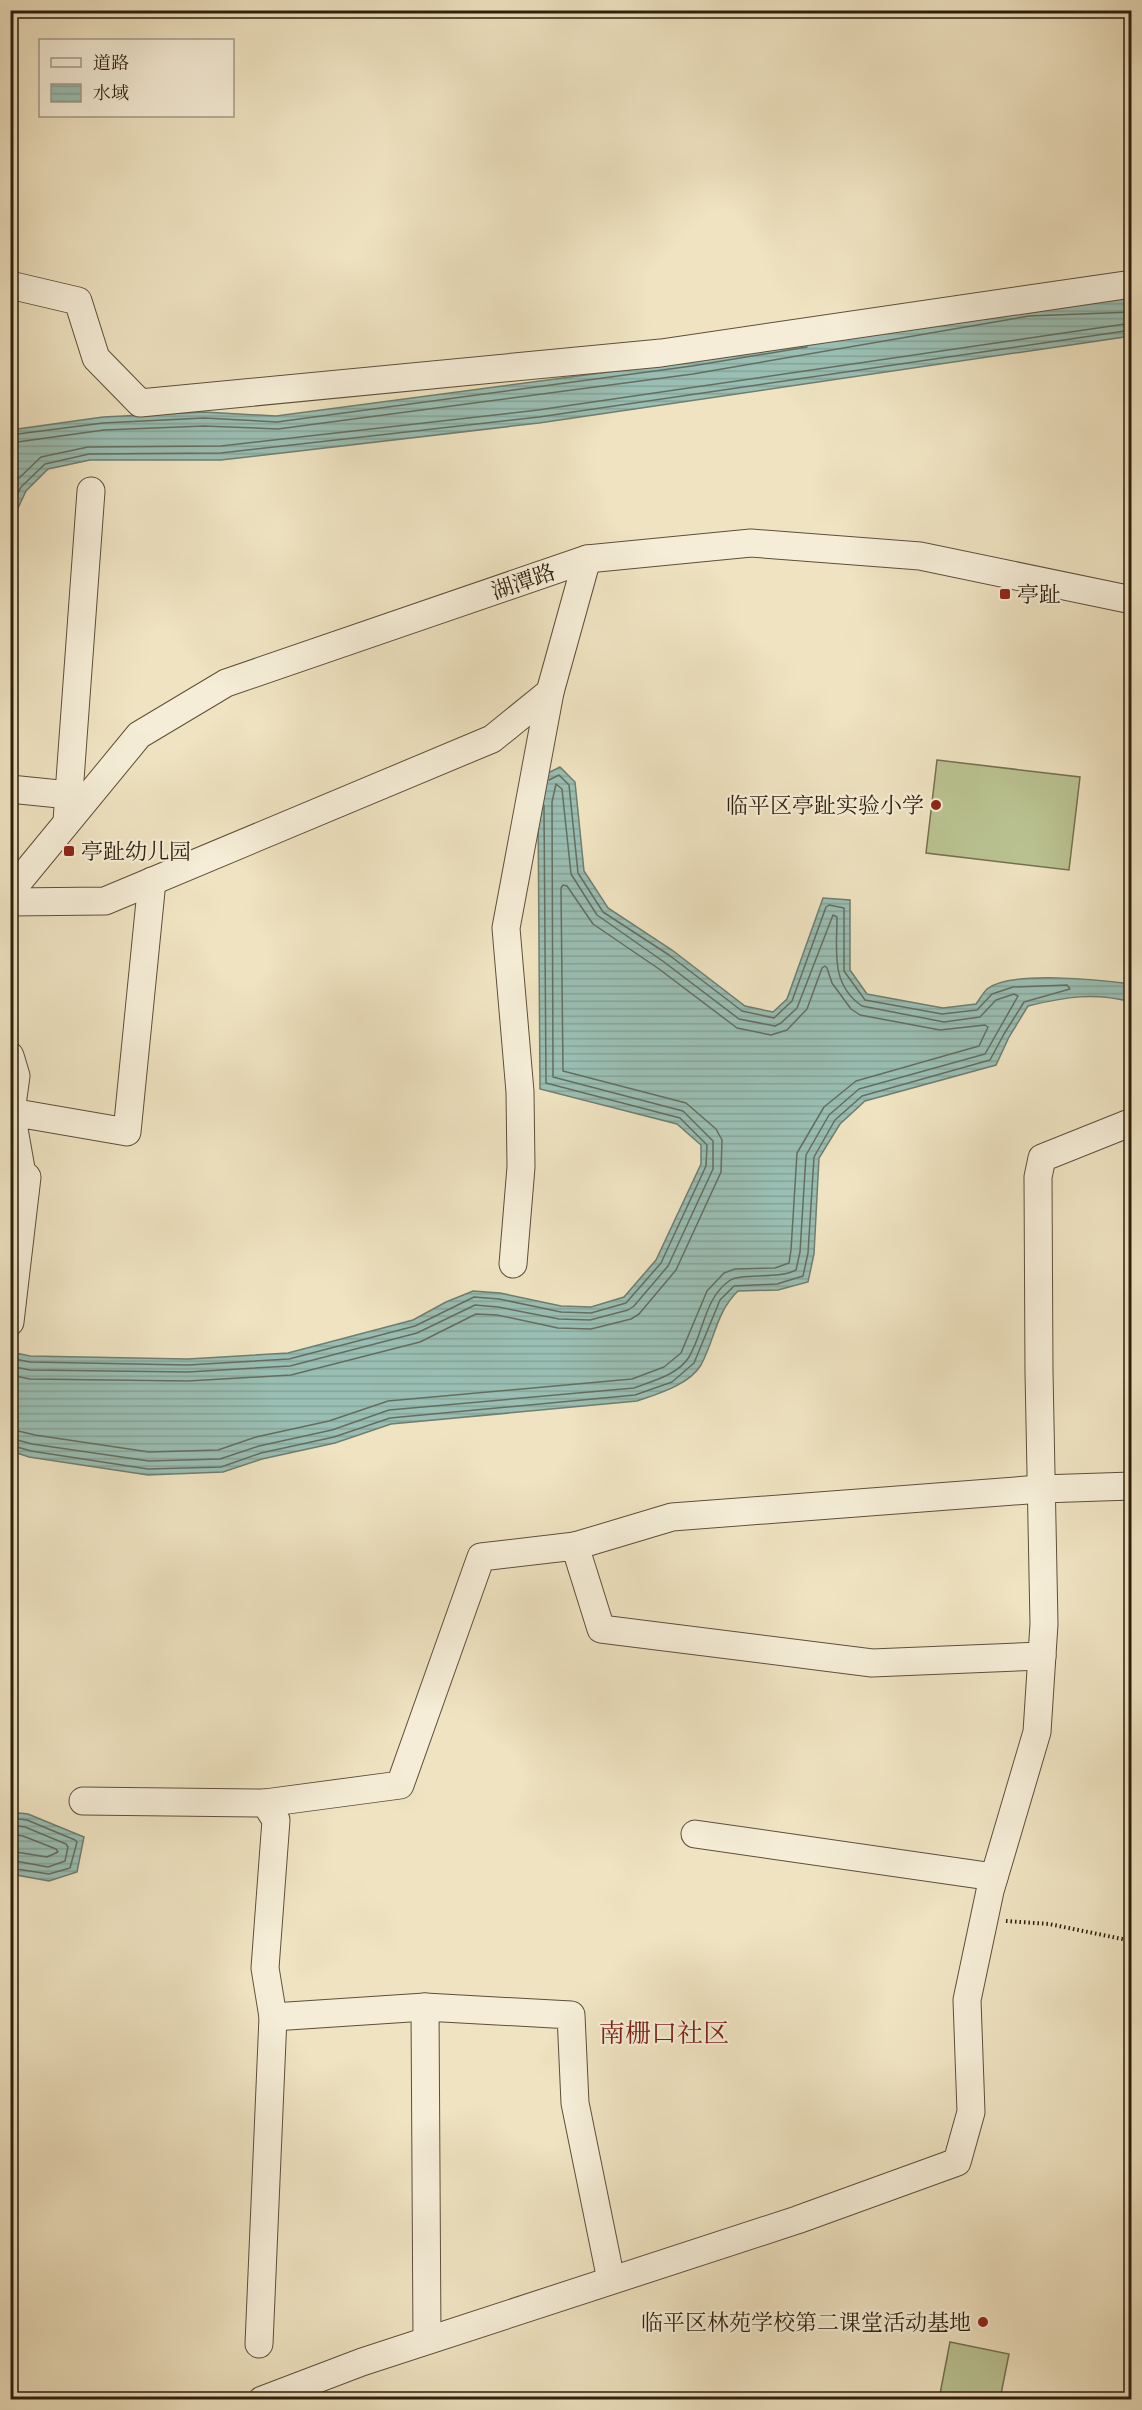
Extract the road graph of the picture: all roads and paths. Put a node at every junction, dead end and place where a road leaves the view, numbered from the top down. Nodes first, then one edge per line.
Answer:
1 (1131, 284) edge
2 (10, 285) edge
3 (91, 491) dead end
4 (586, 559) junction
5 (1131, 600) edge
6 (550, 692) junction
7 (10, 789) edge
8 (68, 808) junction
9 (152, 881) junction
10 (10, 892) edge
11 (10, 902) edge
12 (10, 1056) edge
13 (11, 1112) edge
14 (1131, 1122) edge
15 (20, 1181) edge
16 (513, 1264) dead end
17 (10, 1322) edge
18 (1131, 1486) edge
19 (1041, 1489) junction
20 (575, 1546) junction
21 (1042, 1656) junction
22 (82, 1801) dead end
23 (265, 1803) junction
24 (695, 1834) dead end
25 (994, 1877) junction
26 (984, 1919) junction
27 (1131, 1941) edge
28 (425, 2007) junction
29 (273, 2017) junction
30 (611, 2280) junction
31 (427, 2340) junction
32 (259, 2344) dead end
33 (262, 2400) edge

1 - 2 street
3 - 8 street
4 - 5 street, 湖潭路
4 - 6 street
4 - 8 street, 湖潭路
6 - 9 street
6 - 16 street
7 - 8 street
8 - 10 street, 湖潭路
9 - 11 street
9 - 13 street
12 - 13 street
13 - 15 street
14 - 19 street
15 - 17 street
18 - 19 street
19 - 20 street
19 - 21 street
20 - 21 street
20 - 23 street
21 - 25 street
22 - 23 street
23 - 29 street
24 - 25 street
25 - 26 street
26 - 27 path
26 - 30 street
28 - 29 street
28 - 30 street
28 - 31 street
29 - 32 street
30 - 31 street
31 - 33 street

